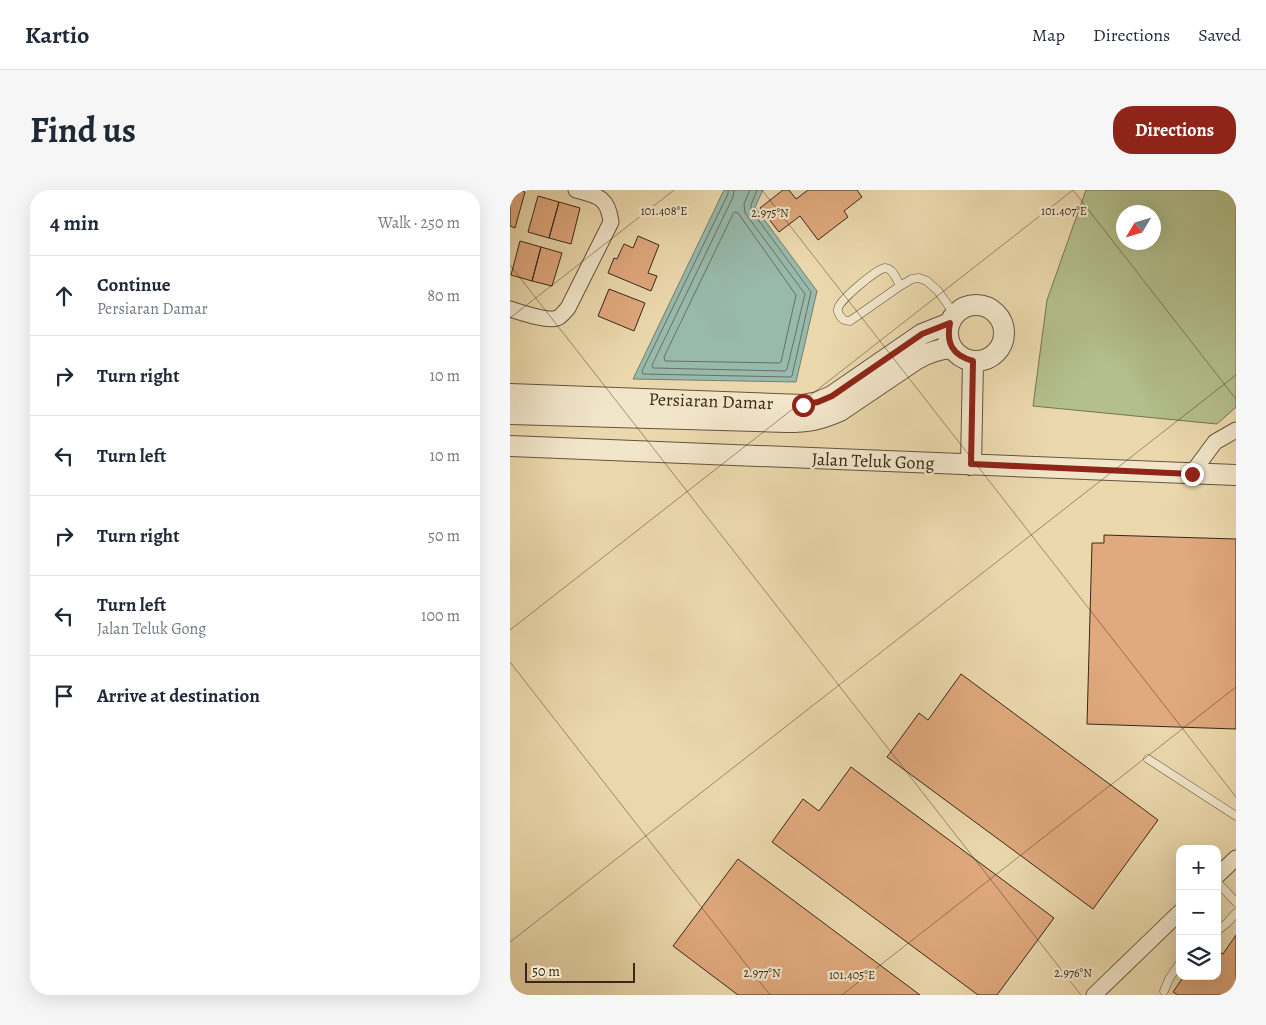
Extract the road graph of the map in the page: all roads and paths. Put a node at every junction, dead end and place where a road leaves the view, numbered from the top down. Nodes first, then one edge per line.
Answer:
1 (576, 190) edge
2 (900, 286) junction
3 (510, 309) edge
4 (952, 319) junction
5 (952, 348) junction
6 (973, 361) junction
7 (510, 394) edge
8 (510, 414) edge
9 (1236, 430) edge
10 (510, 446) edge
11 (971, 464) junction
12 (1192, 474) junction
13 (1236, 475) edge
14 (1148, 759) dead end
15 (1236, 816) edge
16 (1236, 858) edge
17 (1221, 872) edge
18 (1221, 886) edge
19 (1236, 902) edge
20 (1236, 913) edge
21 (1176, 916) edge
22 (1221, 927) edge
23 (1176, 969) edge
24 (1164, 991) dead end
25 (1094, 995) edge

1 - 3 street
2 - 2 lane
2 - 4 lane
4 - 5 street
4 - 6 street
4 - 7 street, Persiaran Damar
5 - 6 street
5 - 8 street, Persiaran Damar
6 - 11 street
9 - 12 street
10 - 11 street, Jalan Teluk Gong
11 - 12 street, Jalan Teluk Gong
12 - 13 street, Jalan Teluk Gong
14 - 15 lane
16 - 17 street
18 - 19 lane
20 - 22 lane
21 - 25 street
23 - 24 lane

